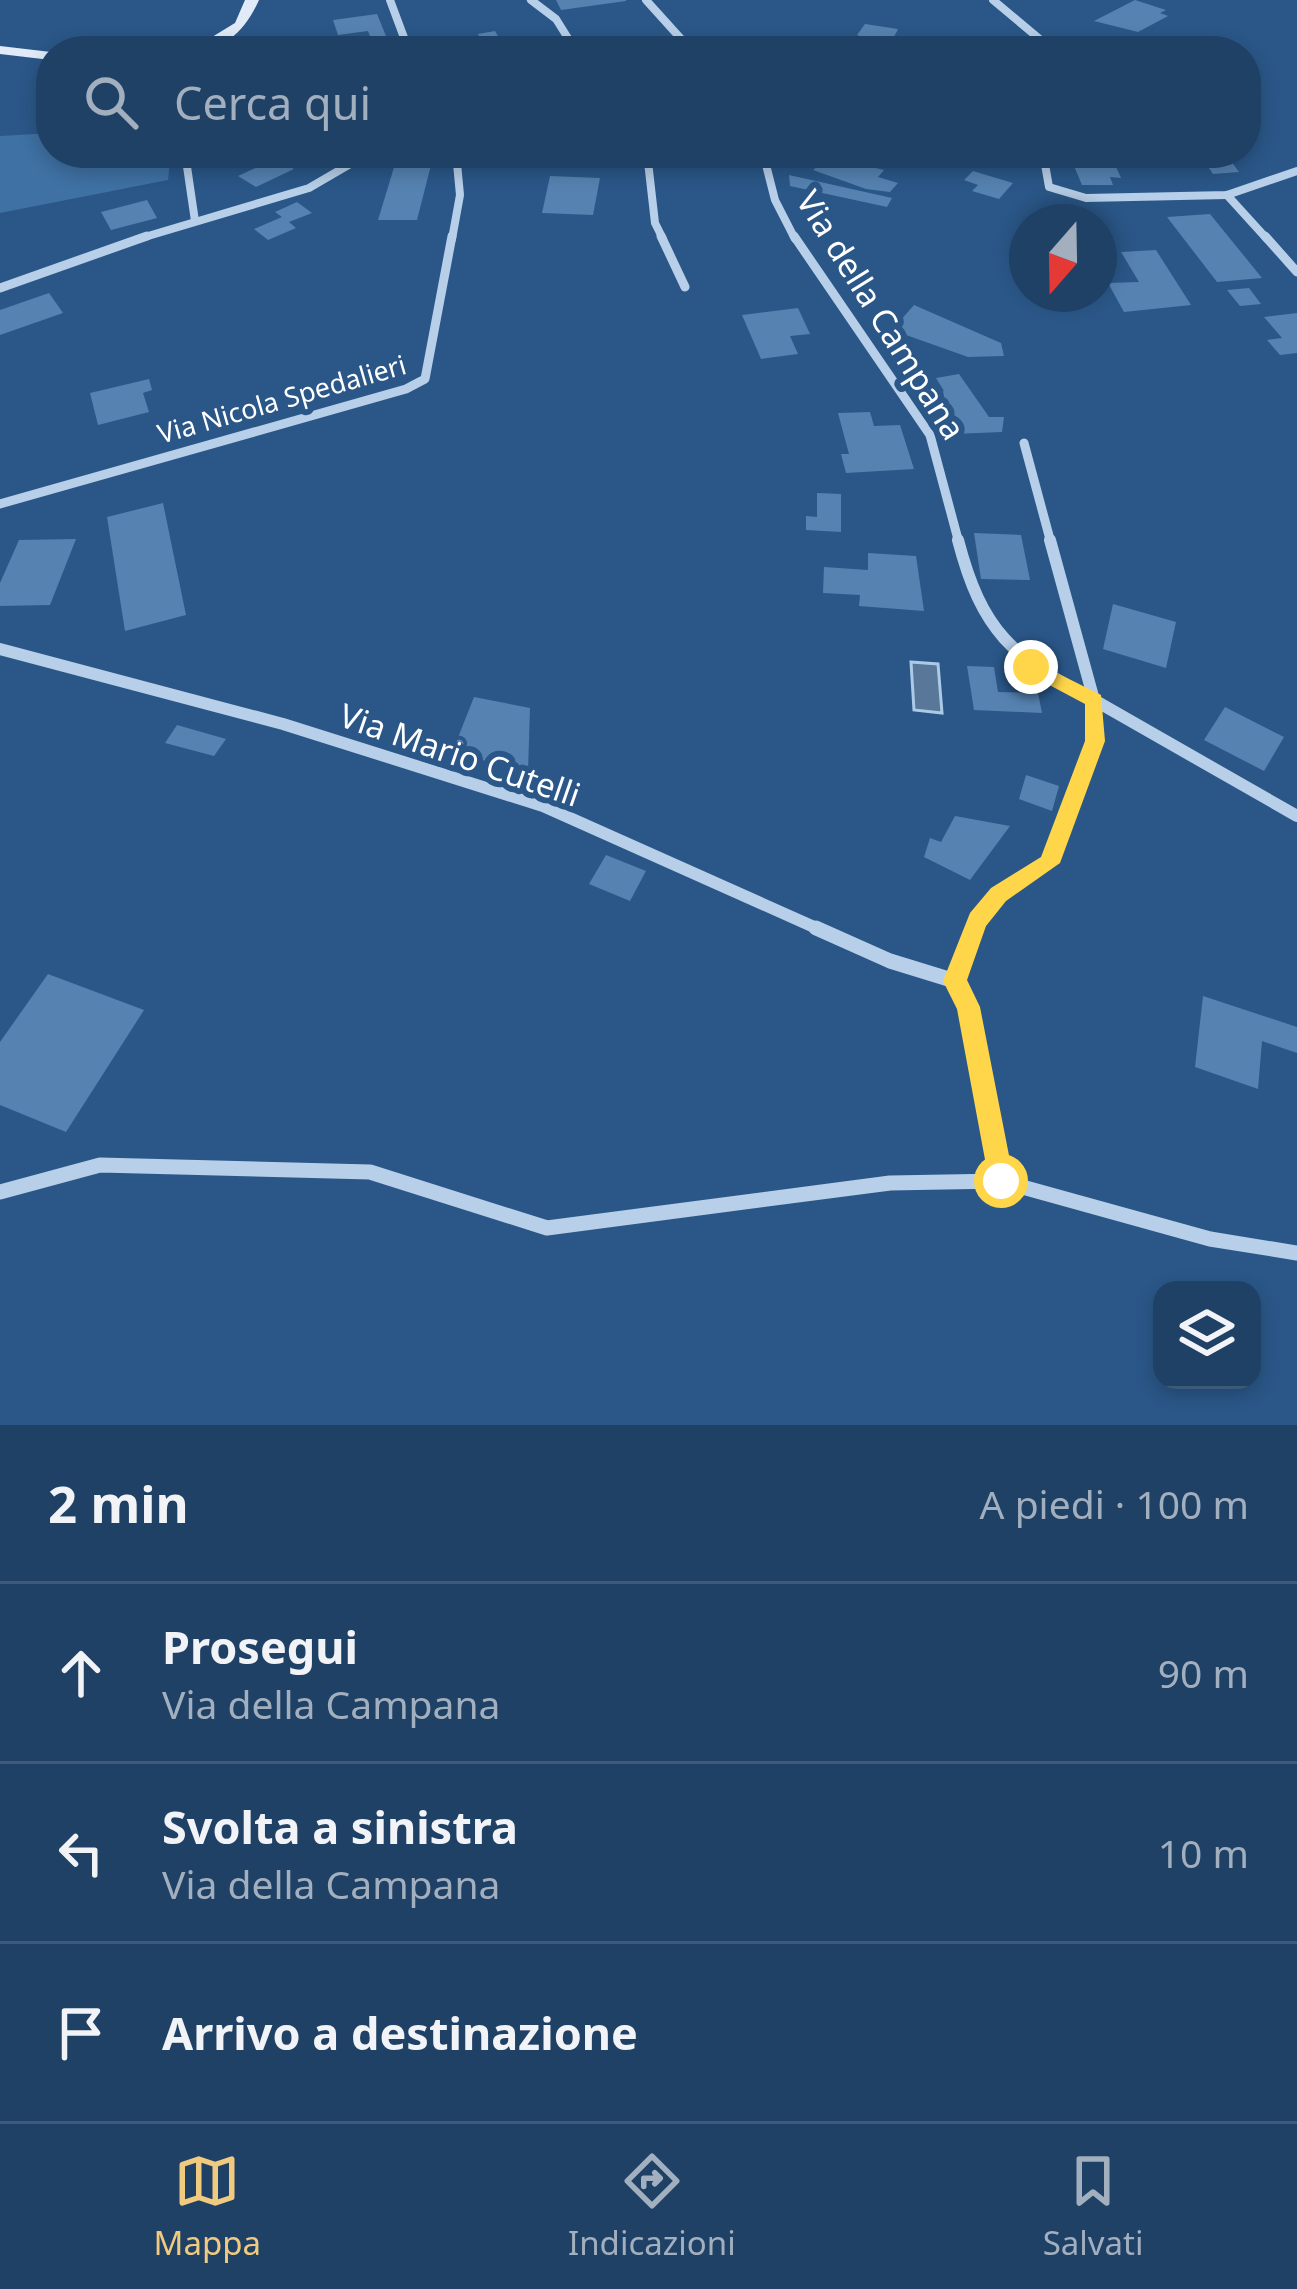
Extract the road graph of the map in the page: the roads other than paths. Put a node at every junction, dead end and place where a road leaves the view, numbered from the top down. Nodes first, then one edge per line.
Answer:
1 (252, 0) edge
2 (390, 0) edge
3 (531, 0) edge
4 (646, 0) edge
5 (993, 0) edge
6 (236, 36) edge
7 (403, 36) edge
8 (567, 36) edge
9 (678, 36) edge
10 (1036, 36) edge
11 (0, 50) edge
12 (36, 54) edge
13 (187, 168) edge
14 (347, 168) edge
15 (457, 168) edge
16 (649, 168) edge
17 (767, 168) edge
18 (1046, 168) edge
19 (1297, 171) edge
20 (1227, 195) junction
21 (195, 221) junction
22 (1297, 272) edge
23 (685, 287) dead end
24 (0, 289) edge
25 (1024, 443) dead end
26 (0, 503) edge
27 (0, 649) edge
28 (1094, 700) junction
29 (1297, 816) edge
30 (955, 981) junction
31 (1001, 1181) junction
32 (0, 1192) edge
33 (1297, 1252) edge

1 - 6 main road
2 - 7 street
3 - 8 street
4 - 9 street
5 - 10 street
11 - 12 main road
13 - 21 street
14 - 21 street
15 - 26 street, Via Nicola Spedalieri
16 - 23 street
17 - 28 street, Via della Campana
18 - 20 street
19 - 20 street
20 - 22 street
21 - 24 street
25 - 28 street
27 - 30 street, Via Mario Cutelli
28 - 29 street, Via della Campana
28 - 30 street
30 - 31 street
31 - 32 street
31 - 33 street

